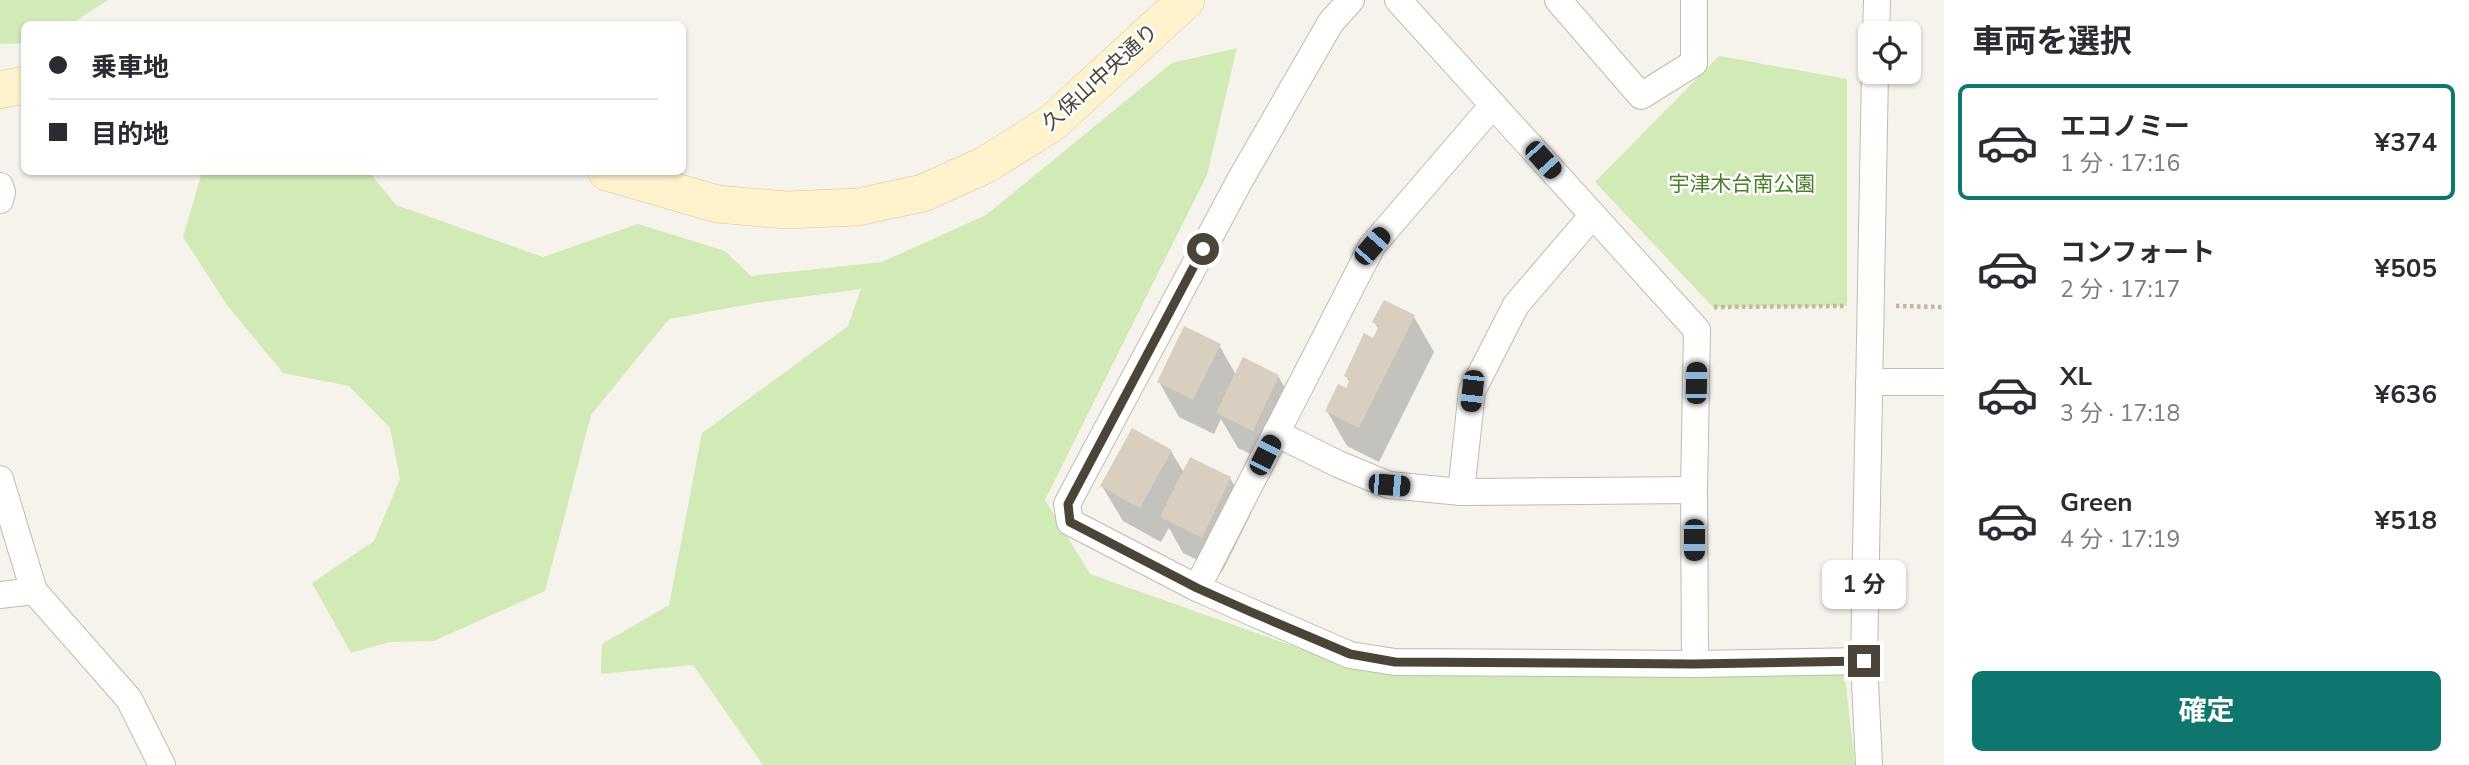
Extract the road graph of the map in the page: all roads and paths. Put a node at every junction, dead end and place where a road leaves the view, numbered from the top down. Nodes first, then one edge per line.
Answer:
1 (1186, 0) edge
2 (1350, 0) edge
3 (1398, 0) edge
4 (1558, 0) edge
5 (1694, 0) edge
6 (1877, 0) edge
7 (1876, 21) edge
8 (1875, 84) edge
9 (21, 86) edge
10 (0, 90) edge
11 (1493, 104) junction
12 (617, 175) edge
13 (0, 186) edge
14 (0, 200) edge
15 (1593, 215) junction
16 (1871, 306) junction
17 (1713, 307) dead end
18 (1944, 307) edge
19 (1869, 382) junction
20 (1944, 382) edge
21 (1276, 433) junction
22 (0, 479) edge
23 (1694, 490) junction
24 (1461, 492) junction
25 (1197, 588) junction
26 (34, 590) junction
27 (0, 596) edge
28 (1864, 661) junction
29 (1695, 664) junction
30 (162, 765) edge
31 (1869, 765) edge

1 - 12 street, 久保山中央通り
2 - 25 street
3 - 11 street
4 - 5 street
6 - 7 street
8 - 16 street
9 - 10 street
11 - 15 street
11 - 21 street
13 - 14 street
15 - 23 street
15 - 24 street
16 - 17 path
16 - 18 path
16 - 19 street
19 - 20 street
19 - 28 street
21 - 24 street
21 - 25 street
22 - 26 street
23 - 24 street
23 - 29 street
25 - 29 street
26 - 27 street
26 - 30 street
28 - 29 street
28 - 31 street

